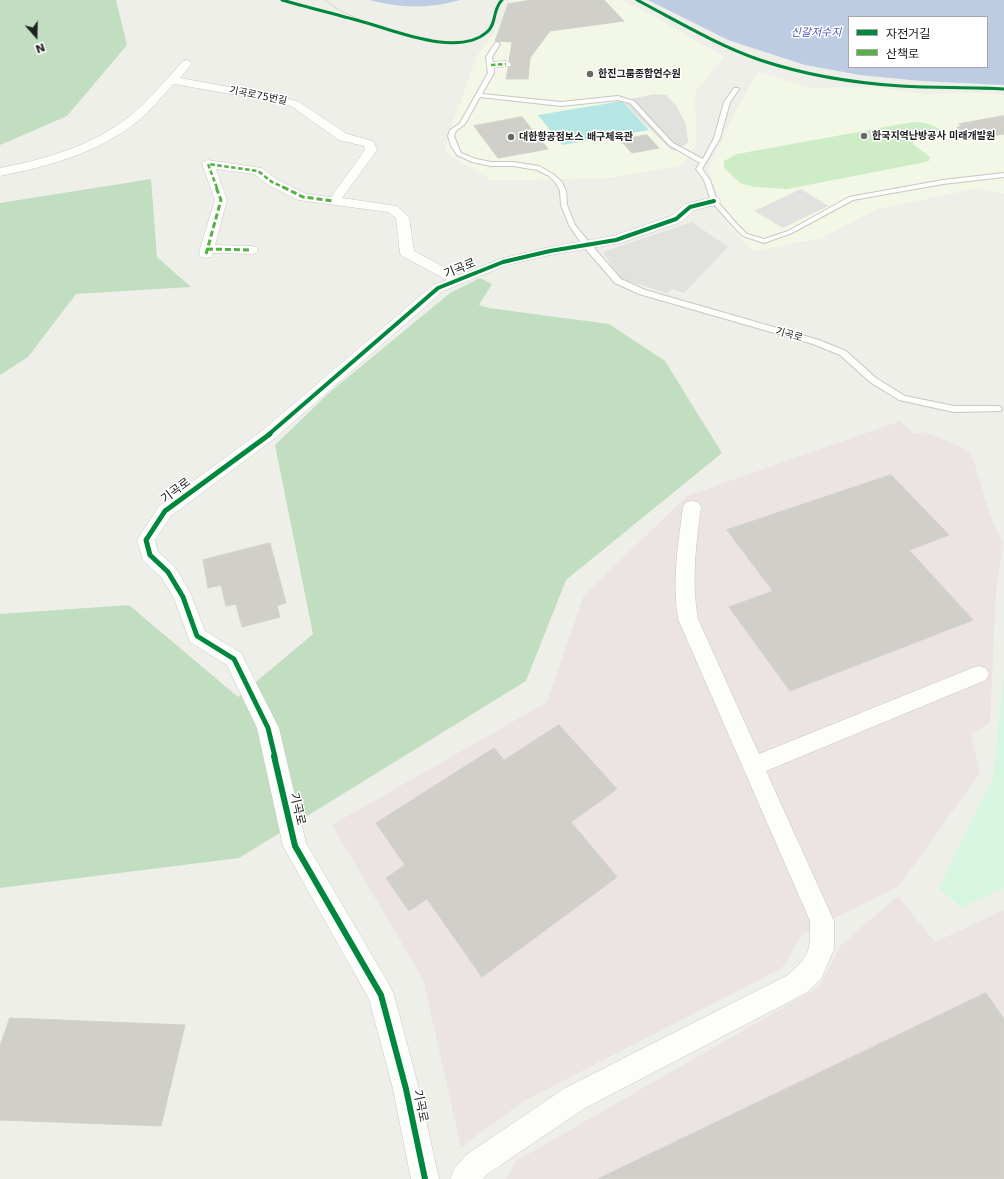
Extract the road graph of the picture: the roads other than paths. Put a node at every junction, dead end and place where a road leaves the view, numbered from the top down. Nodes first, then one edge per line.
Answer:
1 (497, 44) dead end
2 (187, 63) dead end
3 (491, 64) junction
4 (506, 64) dead end
5 (172, 80) junction
6 (736, 89) dead end
7 (479, 95) junction
8 (704, 162) junction
9 (0, 172) edge
10 (1004, 175) edge
11 (334, 201) junction
12 (714, 201) junction
13 (586, 244) junction
14 (251, 250) dead end
15 (458, 280) junction
16 (1004, 401) edge
17 (1001, 410) edge
18 (692, 507) dead end
19 (979, 674) dead end
20 (754, 766) junction
21 (425, 1179) edge
22 (464, 1179) edge

1 - 3 lane
2 - 5 street
3 - 4 street
3 - 7 lane
5 - 9 street
5 - 11 street, 기곡로75번길
6 - 8 lane
7 - 8 lane
7 - 13 lane
8 - 12 lane
10 - 12 lane
11 - 14 street
11 - 15 street
12 - 13 street, 기곡로
13 - 15 street, 기곡로
13 - 17 lane, 기곡로
15 - 21 street, 기곡로
16 - 17 lane
18 - 20 street
19 - 20 street
20 - 22 street

